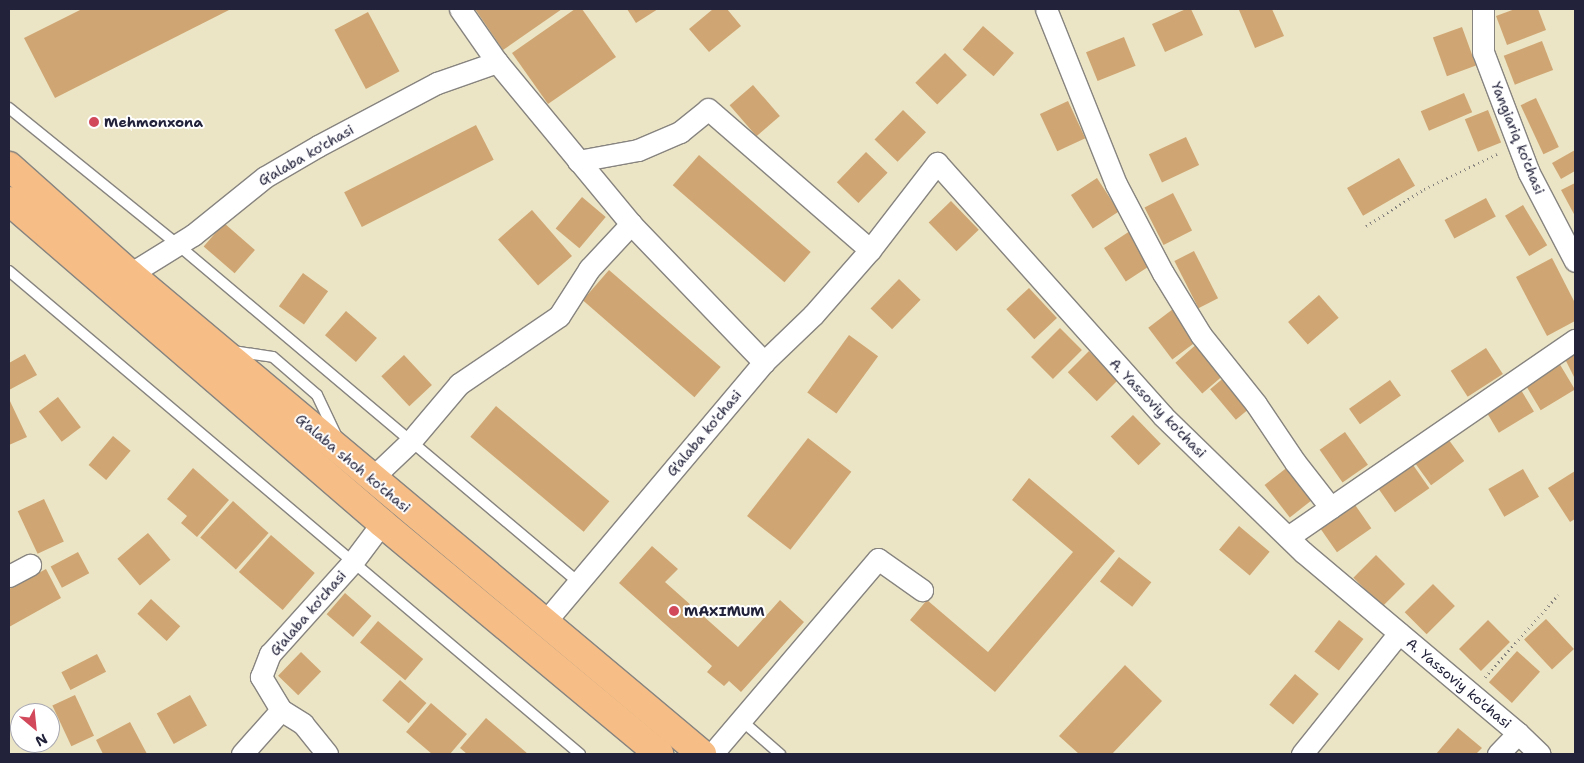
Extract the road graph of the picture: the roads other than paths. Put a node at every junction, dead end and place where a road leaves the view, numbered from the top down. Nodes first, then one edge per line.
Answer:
1 (460, 9) edge
2 (1046, 9) edge
3 (1483, 9) edge
4 (497, 62) junction
5 (9, 108) edge
6 (578, 161) junction
7 (937, 163) joint
8 (9, 166) edge
9 (9, 201) edge
10 (631, 224) junction
11 (178, 245) junction
12 (870, 250) junction
13 (1575, 261) edge
14 (9, 271) edge
15 (130, 274) junction
16 (1575, 340) edge
17 (764, 362) junction
18 (410, 442) junction
19 (371, 478) junction
20 (1331, 508) junction
21 (382, 523) junction
22 (1288, 537) junction
23 (352, 563) junction
24 (30, 565) dead end
25 (9, 576) edge
26 (578, 582) junction
27 (922, 590) dead end
28 (545, 622) junction
29 (1399, 633) junction
30 (281, 710) junction
31 (741, 720) junction
32 (1518, 733) junction
33 (242, 754) edge
34 (327, 754) edge
35 (580, 754) edge
36 (659, 754) edge
37 (702, 754) edge
38 (712, 754) edge
39 (780, 754) edge
40 (1302, 754) edge
41 (1498, 754) edge
42 (1540, 754) edge

1 - 4 street
2 - 20 street
3 - 13 street, Yangiariq ko'chasi
4 - 6 street
4 - 11 street, G'alaba ko'chasi
5 - 11 lane
6 - 10 street
6 - 12 street
7 - 12 street, G'alaba ko'chasi
7 - 22 street, A. Yassoviy ko'chasi
8 - 15 main road, G'alaba shoh ko'chasi
9 - 21 main road, G'alaba shoh ko'chasi
10 - 17 street
10 - 18 street
11 - 15 street, G'alaba ko'chasi
11 - 18 lane
12 - 17 street, G'alaba ko'chasi
14 - 23 lane
15 - 19 main road, G'alaba shoh ko'chasi
16 - 20 street
17 - 26 street, G'alaba ko'chasi
18 - 19 street
18 - 26 lane
19 - 28 main road, G'alaba shoh ko'chasi
20 - 22 street
21 - 23 street, G'alaba ko'chasi
21 - 36 main road, G'alaba shoh ko'chasi
22 - 29 street, A. Yassoviy ko'chasi
23 - 30 street, G'alaba ko'chasi
23 - 35 lane
24 - 25 street
26 - 28 street, G'alaba ko'chasi
27 - 31 street
28 - 37 main road, G'alaba shoh ko'chasi
29 - 32 street, A. Yassoviy ko'chasi
29 - 40 street, A. Yassoviy ko'chasi
30 - 33 street
30 - 34 street
31 - 38 street
31 - 39 lane
32 - 41 street, A. Yassoviy ko'chasi
32 - 42 street, A. Yassoviy ko'chasi

